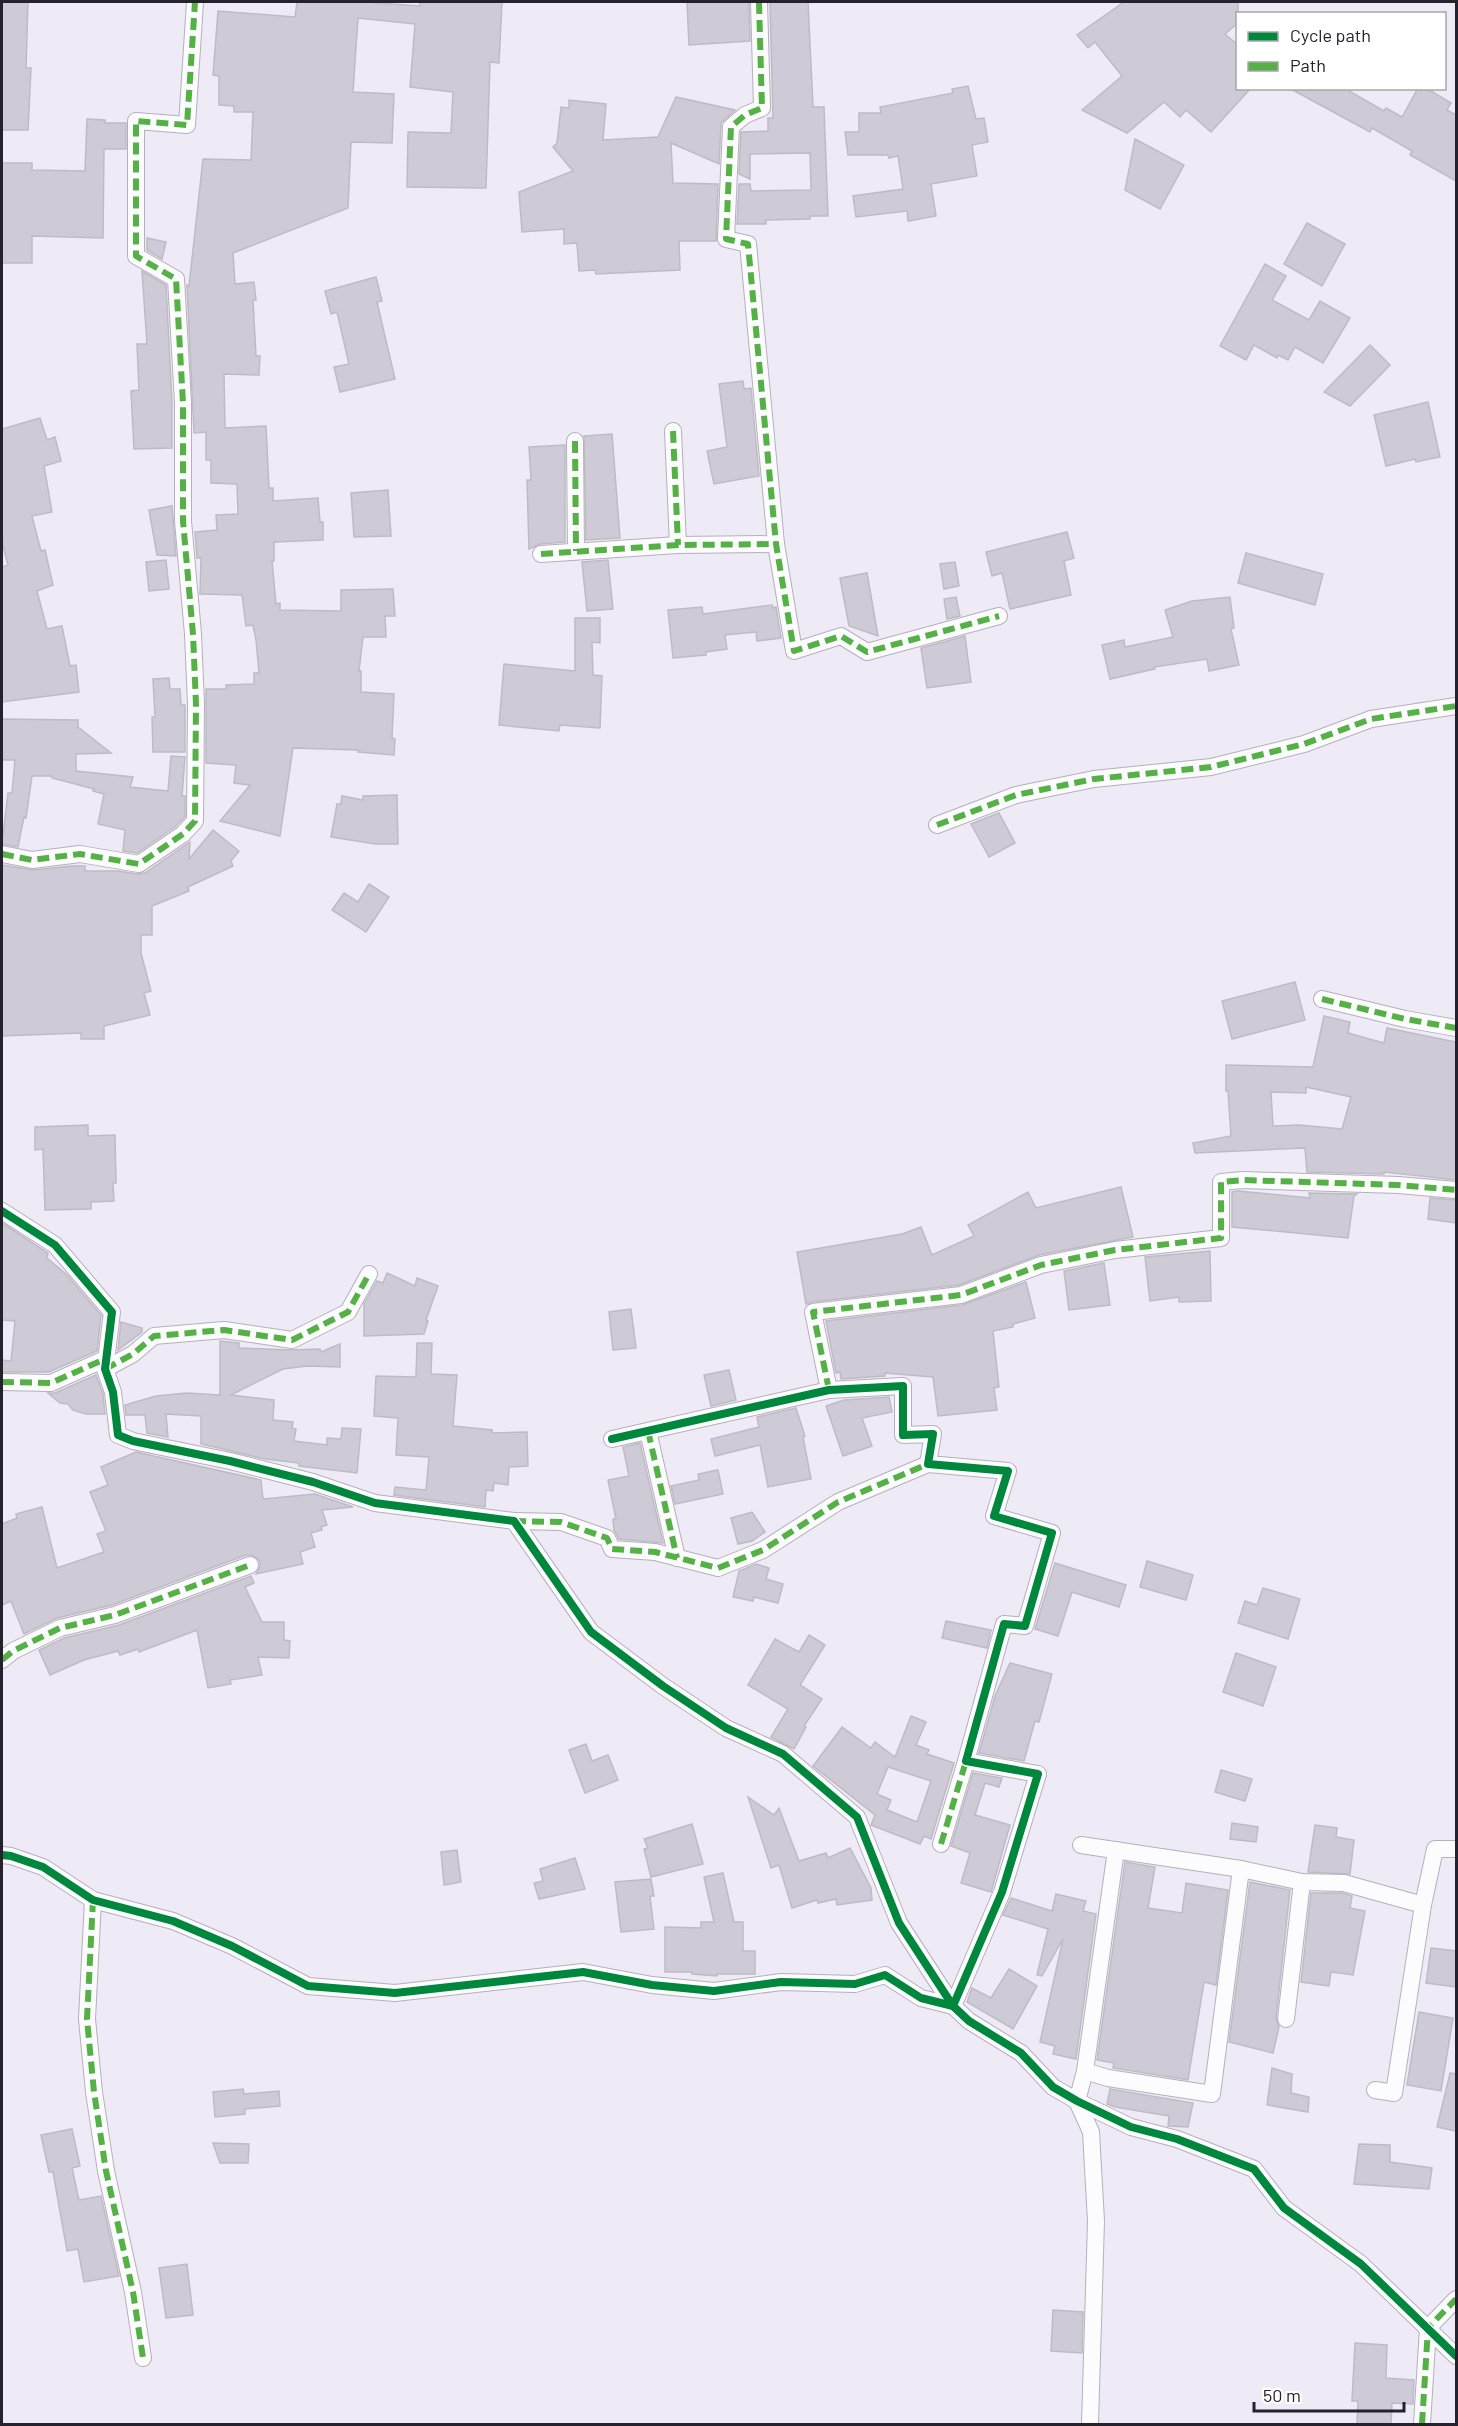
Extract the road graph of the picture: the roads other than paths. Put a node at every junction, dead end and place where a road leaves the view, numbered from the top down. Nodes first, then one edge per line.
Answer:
1 (195, 2) edge
2 (759, 2) edge
3 (673, 431) dead end
4 (575, 441) dead end
5 (776, 544) junction
6 (678, 545) junction
7 (576, 551) junction
8 (541, 554) dead end
9 (999, 616) dead end
10 (1456, 706) edge
11 (937, 825) dead end
12 (2, 854) edge
13 (1322, 999) dead end
14 (1456, 1028) edge
15 (1456, 1190) edge
16 (2, 1211) edge
17 (369, 1274) dead end
18 (105, 1364) junction
19 (2, 1382) edge
20 (830, 1390) junction
21 (648, 1431) junction
22 (612, 1439) dead end
23 (928, 1464) junction
24 (514, 1521) junction
25 (677, 1558) junction
26 (250, 1565) dead end
27 (2, 1660) edge
28 (966, 1761) junction
29 (941, 1844) dead end
30 (1081, 1845) dead end
31 (1456, 1849) edge
32 (1116, 1850) junction
33 (2, 1855) edge
34 (1241, 1869) junction
35 (1302, 1882) junction
36 (93, 1900) junction
37 (1423, 1905) junction
38 (953, 2006) junction
39 (1286, 2019) dead end
40 (1085, 2071) junction
41 (1375, 2090) dead end
42 (1077, 2101) junction
43 (1456, 2299) edge
44 (1428, 2328) junction
45 (1456, 2356) edge
46 (143, 2358) dead end
47 (1090, 2424) edge
48 (1422, 2424) edge

1 - 12 street
2 - 5 street
3 - 6 street
4 - 7 street
5 - 6 street
5 - 9 street
6 - 7 street
7 - 8 street
10 - 11 street
13 - 14 street
15 - 20 street
16 - 18 street
17 - 18 street
18 - 19 street
18 - 24 street
20 - 21 street
20 - 23 street
21 - 22 street
21 - 25 street
23 - 25 street
23 - 28 street
24 - 25 street
24 - 38 street
26 - 27 street
28 - 29 street
28 - 38 street
30 - 32 street
31 - 37 street
32 - 34 street
32 - 40 street
33 - 36 street
34 - 35 street
34 - 40 street
35 - 37 street
35 - 39 street
36 - 38 street
36 - 46 street
37 - 41 street
38 - 42 street
40 - 42 street
42 - 44 street
42 - 47 street
43 - 44 street
44 - 45 street
44 - 48 street

